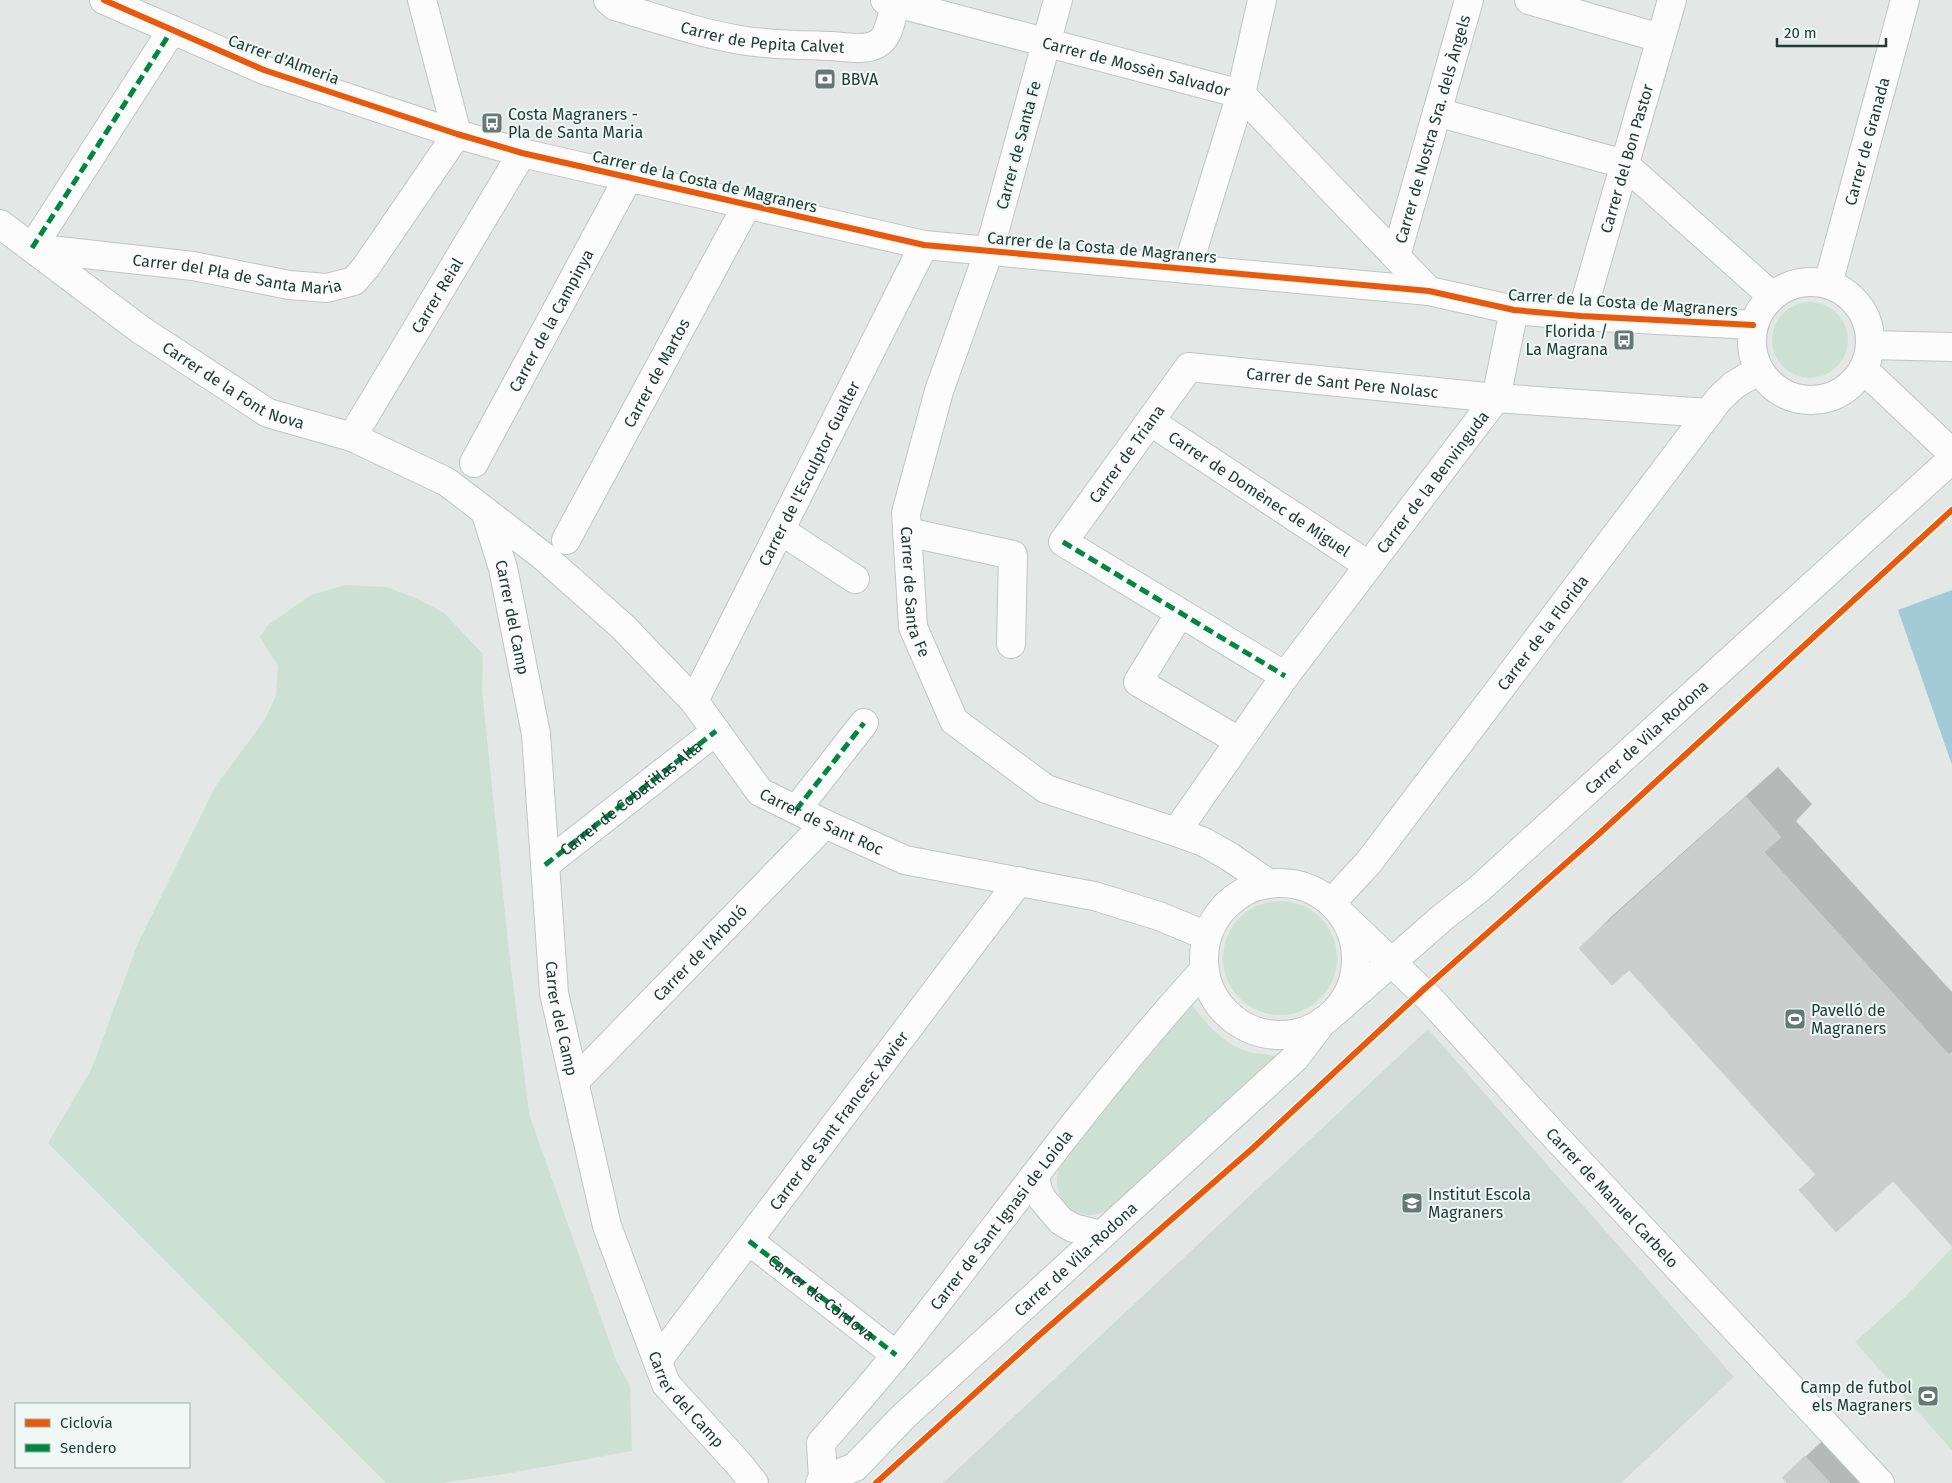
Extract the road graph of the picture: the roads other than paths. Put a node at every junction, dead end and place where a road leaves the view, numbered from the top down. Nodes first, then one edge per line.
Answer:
1 (104, 0) edge
2 (422, 0) edge
3 (608, 0) edge
4 (1058, 0) edge
5 (1262, 0) edge
6 (1469, 0) edge
7 (1529, 0) edge
8 (1672, 0) edge
9 (1906, 0) edge
10 (890, 2) edge
11 (172, 30) junction
12 (1660, 38) junction
13 (1046, 42) junction
14 (1241, 94) junction
15 (1437, 112) junction
16 (457, 134) junction
17 (522, 153) junction
18 (1624, 164) junction
19 (628, 178) junction
20 (747, 205) junction
21 (0, 224) edge
22 (924, 245) junction
23 (32, 248) junction
24 (989, 251) junction
25 (1396, 256) junction
26 (1187, 269) junction
27 (1828, 284) junction
28 (1429, 292) junction
29 (1772, 296) junction
30 (1514, 310) junction
31 (1581, 316) junction
32 (1753, 325) junction
33 (1952, 347) edge
34 (1866, 357) junction
35 (1189, 367) joint
36 (1759, 370) junction
37 (1496, 398) junction
38 (1708, 413) junction
39 (1151, 422) junction
40 (352, 437) junction
41 (1952, 453) edge
42 (1952, 459) edge
43 (474, 463) dead end
44 (485, 511) junction
45 (780, 530) junction
46 (907, 532) junction
47 (566, 540) dead end
48 (1368, 565) junction
49 (854, 579) dead end
50 (1180, 613) junction
51 (1010, 644) dead end
52 (1285, 676) junction
53 (694, 701) junction
54 (864, 723) dead end
55 (716, 731) junction
56 (1239, 741) junction
57 (796, 810) junction
58 (825, 824) junction
59 (1176, 832) junction
60 (545, 865) junction
61 (1019, 881) junction
62 (1268, 883) junction
63 (1337, 909) junction
64 (1207, 936) junction
65 (1391, 962) junction
66 (1204, 970) junction
67 (1330, 1016) junction
68 (574, 1081) junction
69 (1035, 1176) junction
70 (1102, 1235) junction
71 (749, 1241) junction
72 (896, 1355) junction
73 (658, 1360) junction
74 (821, 1481) edge
75 (754, 1483) edge
76 (1880, 1483) edge

1 - 11 street, Carrer d'Almeria
2 - 16 street
3 - 10 street, Carrer de Pepita Calvet
4 - 13 street, Carrer de Santa Fe
5 - 14 street
6 - 15 street, Carrer de Nostra Sra. dels Àngels
7 - 12 street
8 - 12 street, Carrer del Bon Pastor
9 - 27 street, Carrer de Granada
10 - 13 street, Carrer de Mossèn Salvador
11 - 16 street, Carrer d'Almeria
11 - 23 street
12 - 18 street, Carrer del Bon Pastor
13 - 14 street, Carrer de Mossèn Salvador
13 - 24 street, Carrer de Santa Fe
14 - 25 street, Carrer de Mossèn Salvador
14 - 26 street
15 - 18 street
15 - 25 street, Carrer de Nostra Sra. dels Àngels
16 - 17 street, Carrer de la Costa de Magraners
16 - 23 street, Carrer del Pla de Santa Maria
17 - 19 street, Carrer de la Costa de Magraners
17 - 40 street, Carrer Reial
18 - 29 street
18 - 31 street, Carrer del Bon Pastor
19 - 20 street, Carrer de la Costa de Magraners
19 - 43 street, Carrer de la Campinya
20 - 22 street, Carrer de la Costa de Magraners
20 - 47 street, Carrer de Martos
21 - 23 street, Carrer de la Font Nova
22 - 24 street, Carrer de la Costa de Magraners
22 - 45 street, Carrer de l'Esculptor Gualter
23 - 40 street, Carrer de la Font Nova
24 - 26 street, Carrer de la Costa de Magraners
24 - 46 street, Carrer de Santa Fe
25 - 28 street, Carrer de Mossèn Salvador
26 - 28 street, Carrer de la Costa de Magraners
27 - 29 street
27 - 34 street
28 - 30 street, Carrer de la Costa de Magraners
29 - 32 street
30 - 31 street, Carrer de la Costa de Magraners
30 - 37 street
31 - 32 street, Carrer de la Costa de Magraners
32 - 36 street
33 - 34 street
34 - 36 street
34 - 41 street
35 - 37 street, Carrer de Sant Pere Nolasc
35 - 39 street, Carrer de Triana
36 - 38 street, Carrer de la Florida
37 - 38 street, Carrer de Sant Pere Nolasc
37 - 48 street, Carrer de la Benvinguda
38 - 63 street, Carrer de la Florida
39 - 48 street, Carrer de Domènec de Miguel
39 - 50 street, Carrer de Triana
40 - 44 street, Carrer de la Font Nova
42 - 65 street, Carrer de Vila-Rodona
44 - 53 street, Carrer de Sant Roc
44 - 60 street, Carrer del Camp
45 - 49 street
45 - 53 street, Carrer de l'Esculptor Gualter
46 - 51 street
46 - 59 street, Carrer de Santa Fe
48 - 52 street, Carrer de la Benvinguda
50 - 52 street
50 - 56 street
52 - 56 street, Carrer de la Benvinguda
53 - 55 street, Carrer de Sant Roc
54 - 57 street
55 - 57 street, Carrer de Sant Roc
55 - 60 street, Carrer de Cobatillas Alta
56 - 59 street, Carrer de la Benvinguda
57 - 58 street, Carrer de Sant Roc
58 - 61 street, Carrer de Sant Roc
58 - 68 street, Carrer de l'Arboló
59 - 62 street, Carrer de Santa Fe
60 - 68 street, Carrer del Camp
61 - 64 street, Carrer de Sant Roc
61 - 71 street, Carrer de Sant Francesc Xavier
62 - 63 street
62 - 64 street
63 - 65 street, Carrer de Manuel Carbelo
63 - 67 street
64 - 66 street
65 - 67 street, Carrer de Vila-Rodona
65 - 76 street, Carrer de Manuel Carbelo
66 - 67 street
66 - 69 street, Carrer de Sant Ignasi de Loiola
67 - 70 street, Carrer de Vila-Rodona
68 - 73 street, Carrer del Camp
69 - 70 street, Carrer de Vila-Rodona
69 - 72 street, Carrer de Sant Ignasi de Loiola
70 - 74 street, Carrer de Vila-Rodona
71 - 72 street, Carrer de Còrdova
71 - 73 street, Carrer de Sant Francesc Xavier
72 - 74 street, Carrer de Sant Ignasi de Loiola
73 - 75 street, Carrer del Camp

